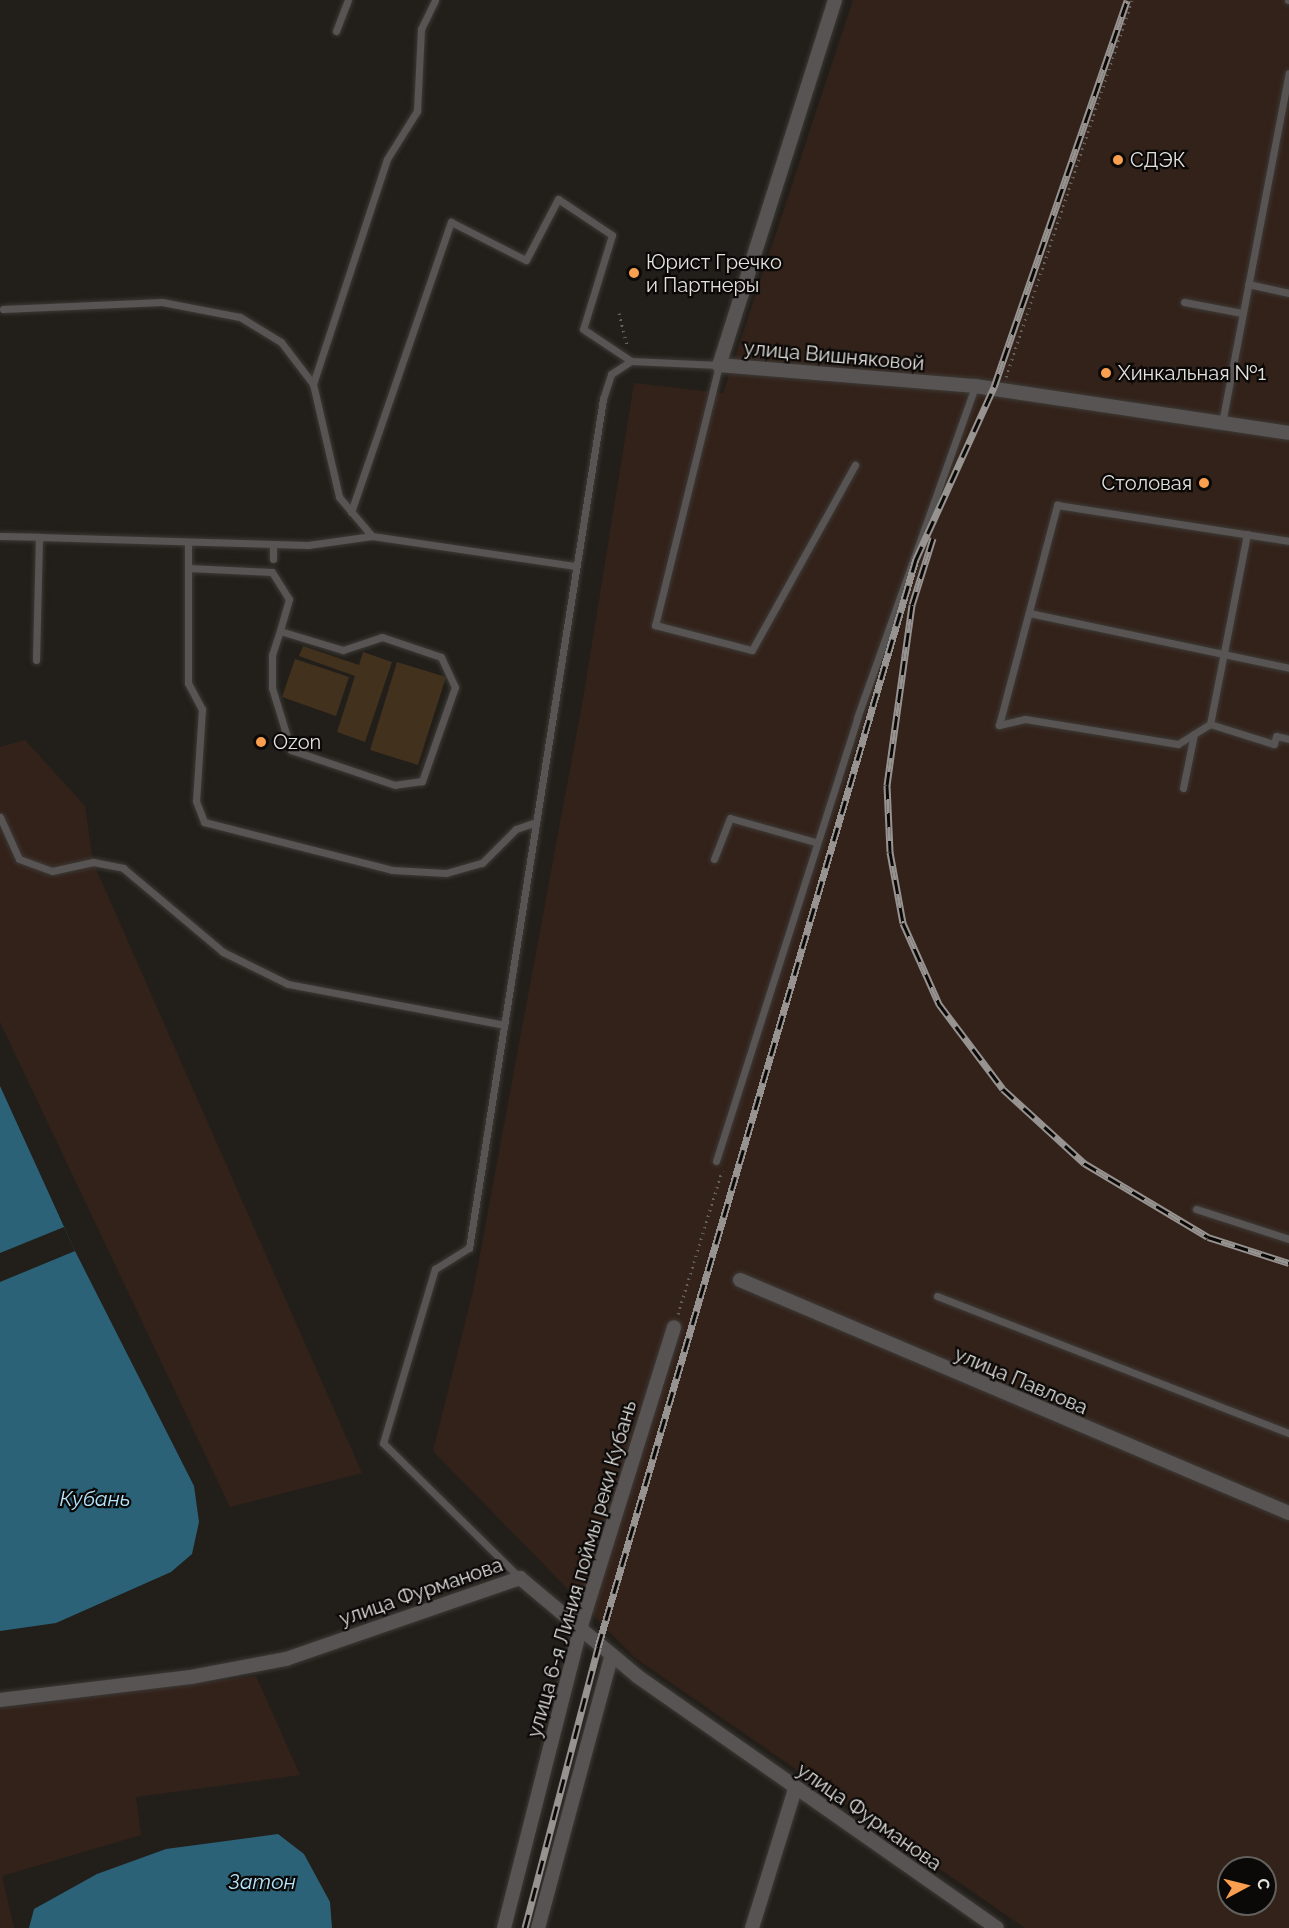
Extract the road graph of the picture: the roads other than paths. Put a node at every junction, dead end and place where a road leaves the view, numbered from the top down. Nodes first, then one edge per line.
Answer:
1 (348, 0) edge
2 (435, 0) edge
3 (835, 0) edge
4 (336, 30) dead end
5 (1289, 73) edge
6 (1248, 284) junction
7 (1289, 293) edge
8 (1184, 302) dead end
9 (3, 309) dead end
10 (1242, 313) junction
11 (631, 361) junction
12 (719, 365) junction
13 (313, 384) junction
14 (975, 386) junction
15 (1222, 423) junction
16 (1289, 433) edge
17 (855, 465) dead end
18 (351, 512) junction
19 (1247, 534) junction
20 (0, 536) edge
21 (372, 536) junction
22 (39, 537) junction
23 (1289, 541) edge
24 (188, 542) junction
25 (273, 544) junction
26 (273, 559) dead end
27 (576, 566) junction
28 (188, 568) junction
29 (1029, 612) junction
30 (280, 631) junction
31 (1224, 654) junction
32 (36, 660) dead end
33 (1289, 668) edge
34 (1210, 724) junction
35 (1194, 734) junction
36 (1289, 739) edge
37 (1183, 788) dead end
38 (0, 817) edge
39 (536, 822) junction
40 (815, 842) junction
41 (714, 859) dead end
42 (504, 1025) junction
43 (716, 1161) road end
44 (1196, 1209) dead end
45 (1289, 1239) edge
46 (740, 1280) dead end
47 (937, 1296) dead end
48 (674, 1327) road end
49 (1289, 1433) edge
50 (1289, 1513) edge
51 (520, 1578) junction
52 (580, 1629) junction
53 (611, 1657) junction
54 (0, 1700) edge
55 (795, 1789) junction
56 (504, 1928) edge
57 (538, 1928) edge
58 (752, 1928) edge
59 (997, 1928) edge

1 - 4 lane
2 - 13 lane
3 - 12 street, улица Вишняковой
5 - 6 lane
6 - 7 lane
6 - 10 lane
8 - 10 lane
9 - 13 lane
10 - 15 lane
11 - 12 lane
11 - 18 lane
11 - 27 lane
12 - 14 street, улица Вишняковой
12 - 17 lane
13 - 18 lane
14 - 15 street, улица Вишняковой
14 - 40 lane
15 - 16 street, улица Вишняковой
18 - 21 lane
19 - 23 lane
19 - 29 lane
19 - 31 lane
20 - 22 lane
21 - 25 lane
21 - 27 lane
22 - 24 lane
22 - 32 lane
24 - 25 lane
24 - 28 lane
25 - 26 lane
27 - 39 lane
28 - 30 lane
28 - 39 lane
29 - 31 lane
29 - 35 lane
30 - 30 lane
31 - 33 lane
31 - 34 lane
34 - 35 lane
34 - 36 lane
35 - 37 lane
38 - 42 lane
39 - 42 lane
40 - 41 lane
40 - 43 lane
42 - 51 lane
44 - 45 lane
46 - 50 street, улица Павлова
47 - 49 lane
48 - 52 street, улица 6-я Линия поймы реки Кубань
51 - 52 street, улица Фурманова
51 - 54 street, улица Фурманова
52 - 53 street, улица Фурманова
52 - 56 street, улица 6-я Линия поймы реки Кубань
53 - 55 street, улица Фурманова
53 - 57 street
55 - 58 street
55 - 59 street, улица Фурманова

